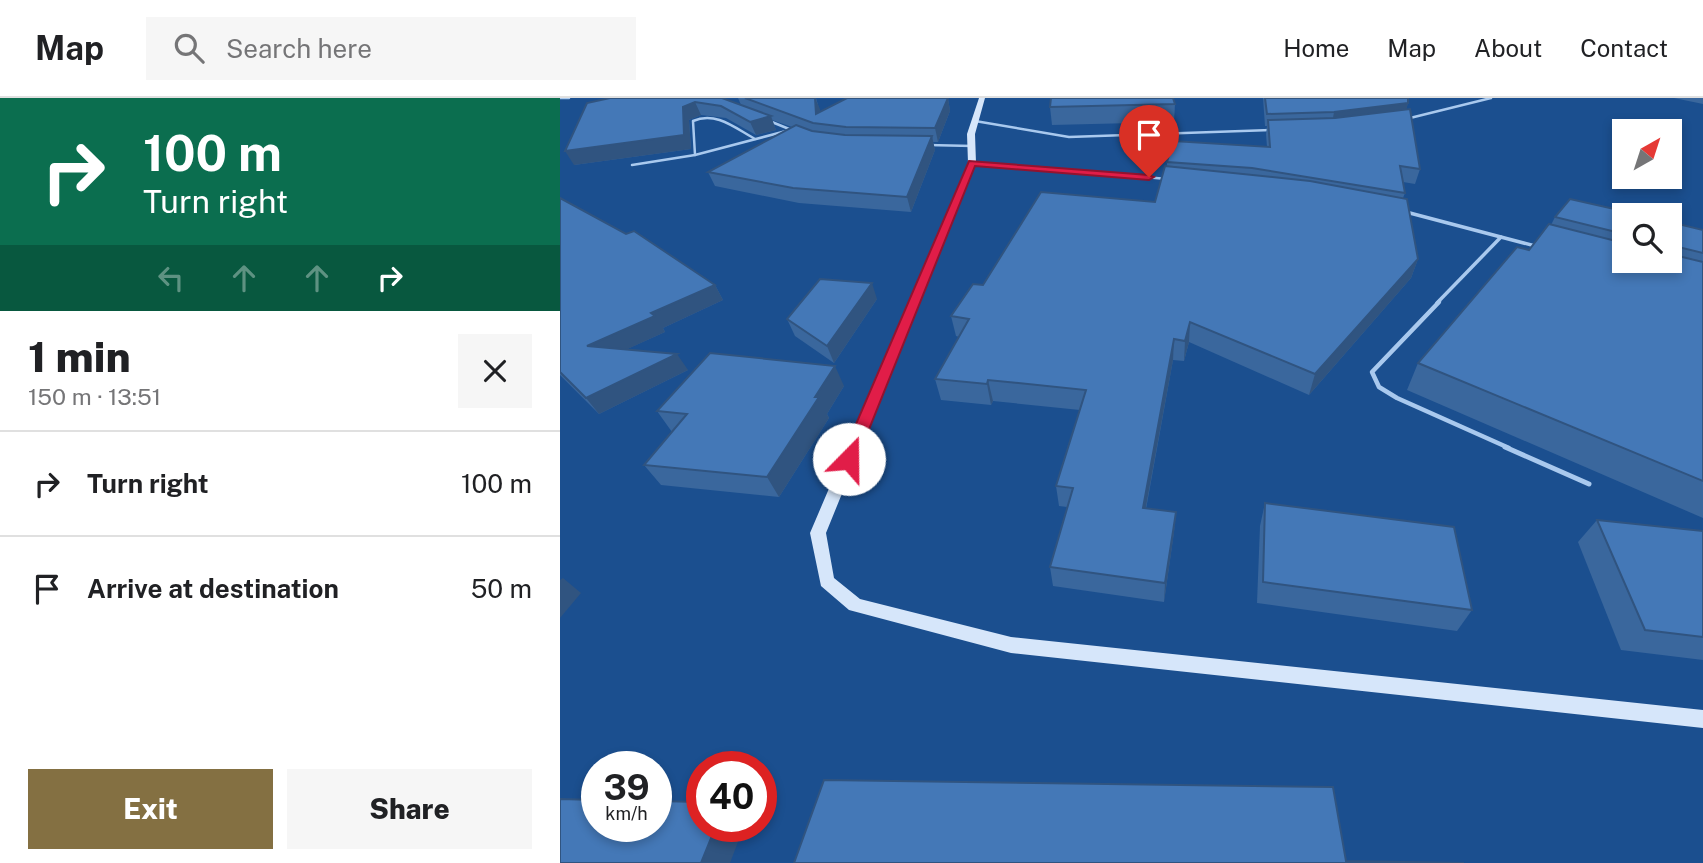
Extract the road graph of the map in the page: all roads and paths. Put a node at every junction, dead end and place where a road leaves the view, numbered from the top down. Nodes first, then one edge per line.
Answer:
1 (560, 98) edge
2 (569, 98) edge
3 (982, 98) edge
4 (1491, 98) edge
5 (757, 116) edge
6 (1404, 119) edge
7 (975, 121) junction
8 (790, 130) junction
9 (1276, 130) edge
10 (799, 134) edge
11 (755, 139) junction
12 (924, 145) edge
13 (973, 145) junction
14 (695, 155) junction
15 (972, 163) junction
16 (632, 165) dead end
17 (1176, 180) edge
18 (1405, 212) edge
19 (1502, 237) junction
20 (1542, 247) edge
21 (1589, 484) dead end
22 (1703, 719) edge

1 - 2 lane
3 - 7 street
4 - 6 lane
5 - 8 lane
7 - 9 lane
7 - 13 street
8 - 10 lane
8 - 11 lane
11 - 14 lane
11 - 14 lane
12 - 13 lane
13 - 15 street
14 - 16 lane
15 - 17 lane
15 - 22 street
18 - 19 lane
19 - 20 lane
19 - 21 lane

